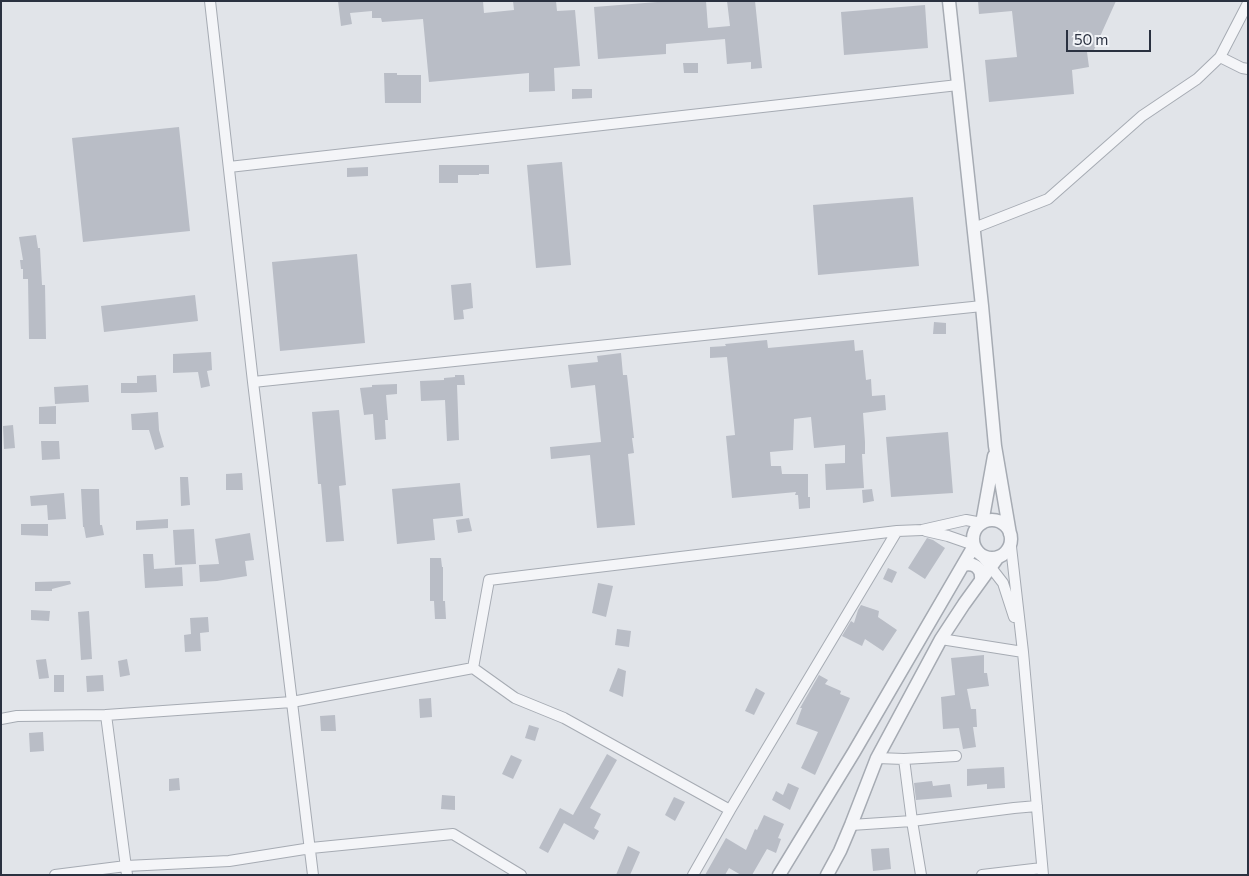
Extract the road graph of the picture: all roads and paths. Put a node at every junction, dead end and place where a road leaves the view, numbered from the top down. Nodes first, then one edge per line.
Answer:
1 (210, 1) edge
2 (949, 1) edge
3 (1248, 3) edge
4 (1220, 57) junction
5 (1248, 69) edge
6 (958, 85) junction
7 (229, 166) junction
8 (974, 228) junction
9 (982, 306) junction
10 (253, 382) junction
11 (995, 446) junction
12 (982, 523) junction
13 (922, 530) junction
14 (897, 531) junction
15 (1010, 536) junction
16 (977, 549) junction
17 (994, 562) junction
18 (963, 565) junction
19 (981, 580) junction
20 (941, 639) junction
21 (1022, 647) junction
22 (473, 668) junction
23 (292, 702) junction
24 (106, 715) junction
25 (1, 720) edge
26 (956, 756) dead end
27 (877, 758) junction
28 (904, 759) junction
29 (1037, 806) junction
30 (730, 810) junction
31 (912, 821) junction
32 (851, 825) junction
33 (311, 848) junction
34 (126, 870) edge
35 (1043, 871) edge
36 (54, 875) edge
37 (313, 875) edge
38 (521, 875) edge
39 (693, 875) edge
40 (779, 875) edge
41 (827, 875) edge
42 (920, 875) edge
43 (982, 875) edge

1 - 7 street
2 - 6 street
3 - 4 street
4 - 5 street
4 - 8 street
6 - 7 street
6 - 8 street
7 - 10 street
8 - 9 street
9 - 10 street
9 - 11 street
10 - 23 street
11 - 12 street
11 - 15 street
12 - 13 street
12 - 15 street
12 - 16 street
13 - 14 street
13 - 16 street
14 - 22 street
14 - 30 street
15 - 17 street
15 - 21 street
16 - 17 street
16 - 18 street
17 - 19 street
17 - 21 street
18 - 19 street
18 - 40 street
19 - 20 street
20 - 21 street
20 - 27 street
21 - 29 street
22 - 23 street
22 - 30 street
23 - 24 street
23 - 33 street
24 - 25 street
24 - 34 street
26 - 28 street
27 - 28 street
27 - 32 street
28 - 31 street
29 - 31 street
29 - 35 street
30 - 39 street
31 - 32 street
31 - 42 street
32 - 41 street
33 - 34 street
33 - 37 street
33 - 38 street
34 - 36 street
35 - 43 street

